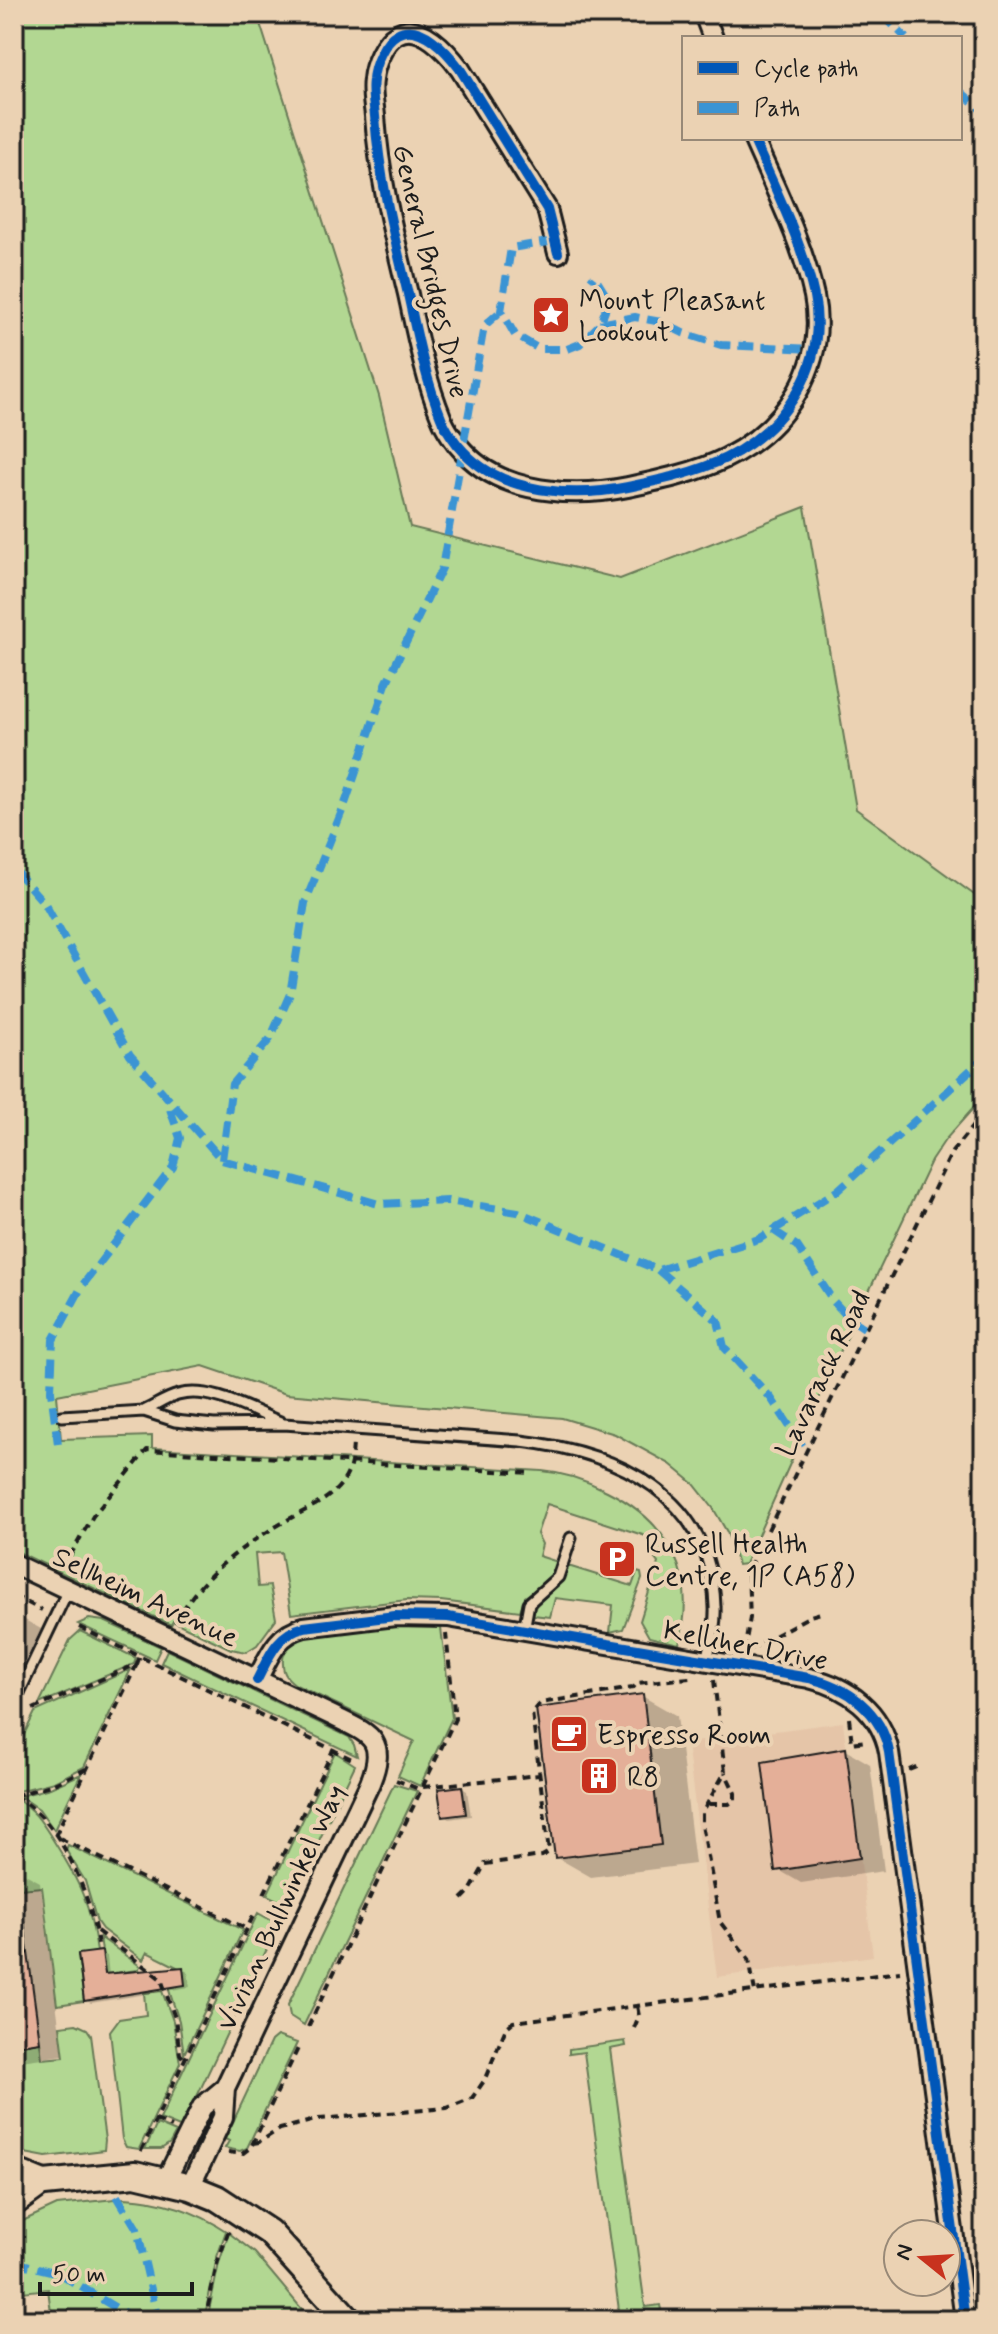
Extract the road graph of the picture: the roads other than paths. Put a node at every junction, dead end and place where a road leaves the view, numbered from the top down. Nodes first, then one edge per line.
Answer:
1 (704, 14) edge
2 (712, 36) edge
3 (754, 140) edge
4 (558, 253) dead end
5 (144, 1411) junction
6 (62, 1416) dead end
7 (284, 1424) junction
8 (571, 1538) dead end
9 (14, 1564) edge
10 (61, 1587) junction
11 (524, 1630) junction
12 (708, 1669) junction
13 (257, 1680) junction
14 (14, 1703) edge
15 (377, 1749) joint
16 (14, 2163) edge
17 (56, 2181) junction
18 (178, 2183) junction
19 (14, 2186) edge
20 (14, 2212) edge
21 (349, 2320) edge
22 (965, 2320) edge

1 - 2 street
3 - 4 street, General Bridges Drive
5 - 6 lane
5 - 7 lane
5 - 7 lane
7 - 12 lane
8 - 11 lane
9 - 10 street, Sellheim Avenue
10 - 13 street, Sellheim Avenue
10 - 14 lane
11 - 12 street, Kelliher Drive
11 - 13 street, Kelliher Drive
12 - 22 street, Kelliher Drive
13 - 15 street, Sellheim Avenue
15 - 18 street, Vivian Bullwinkel Way
16 - 17 lane
17 - 18 street
17 - 19 street
17 - 20 lane
18 - 21 street

